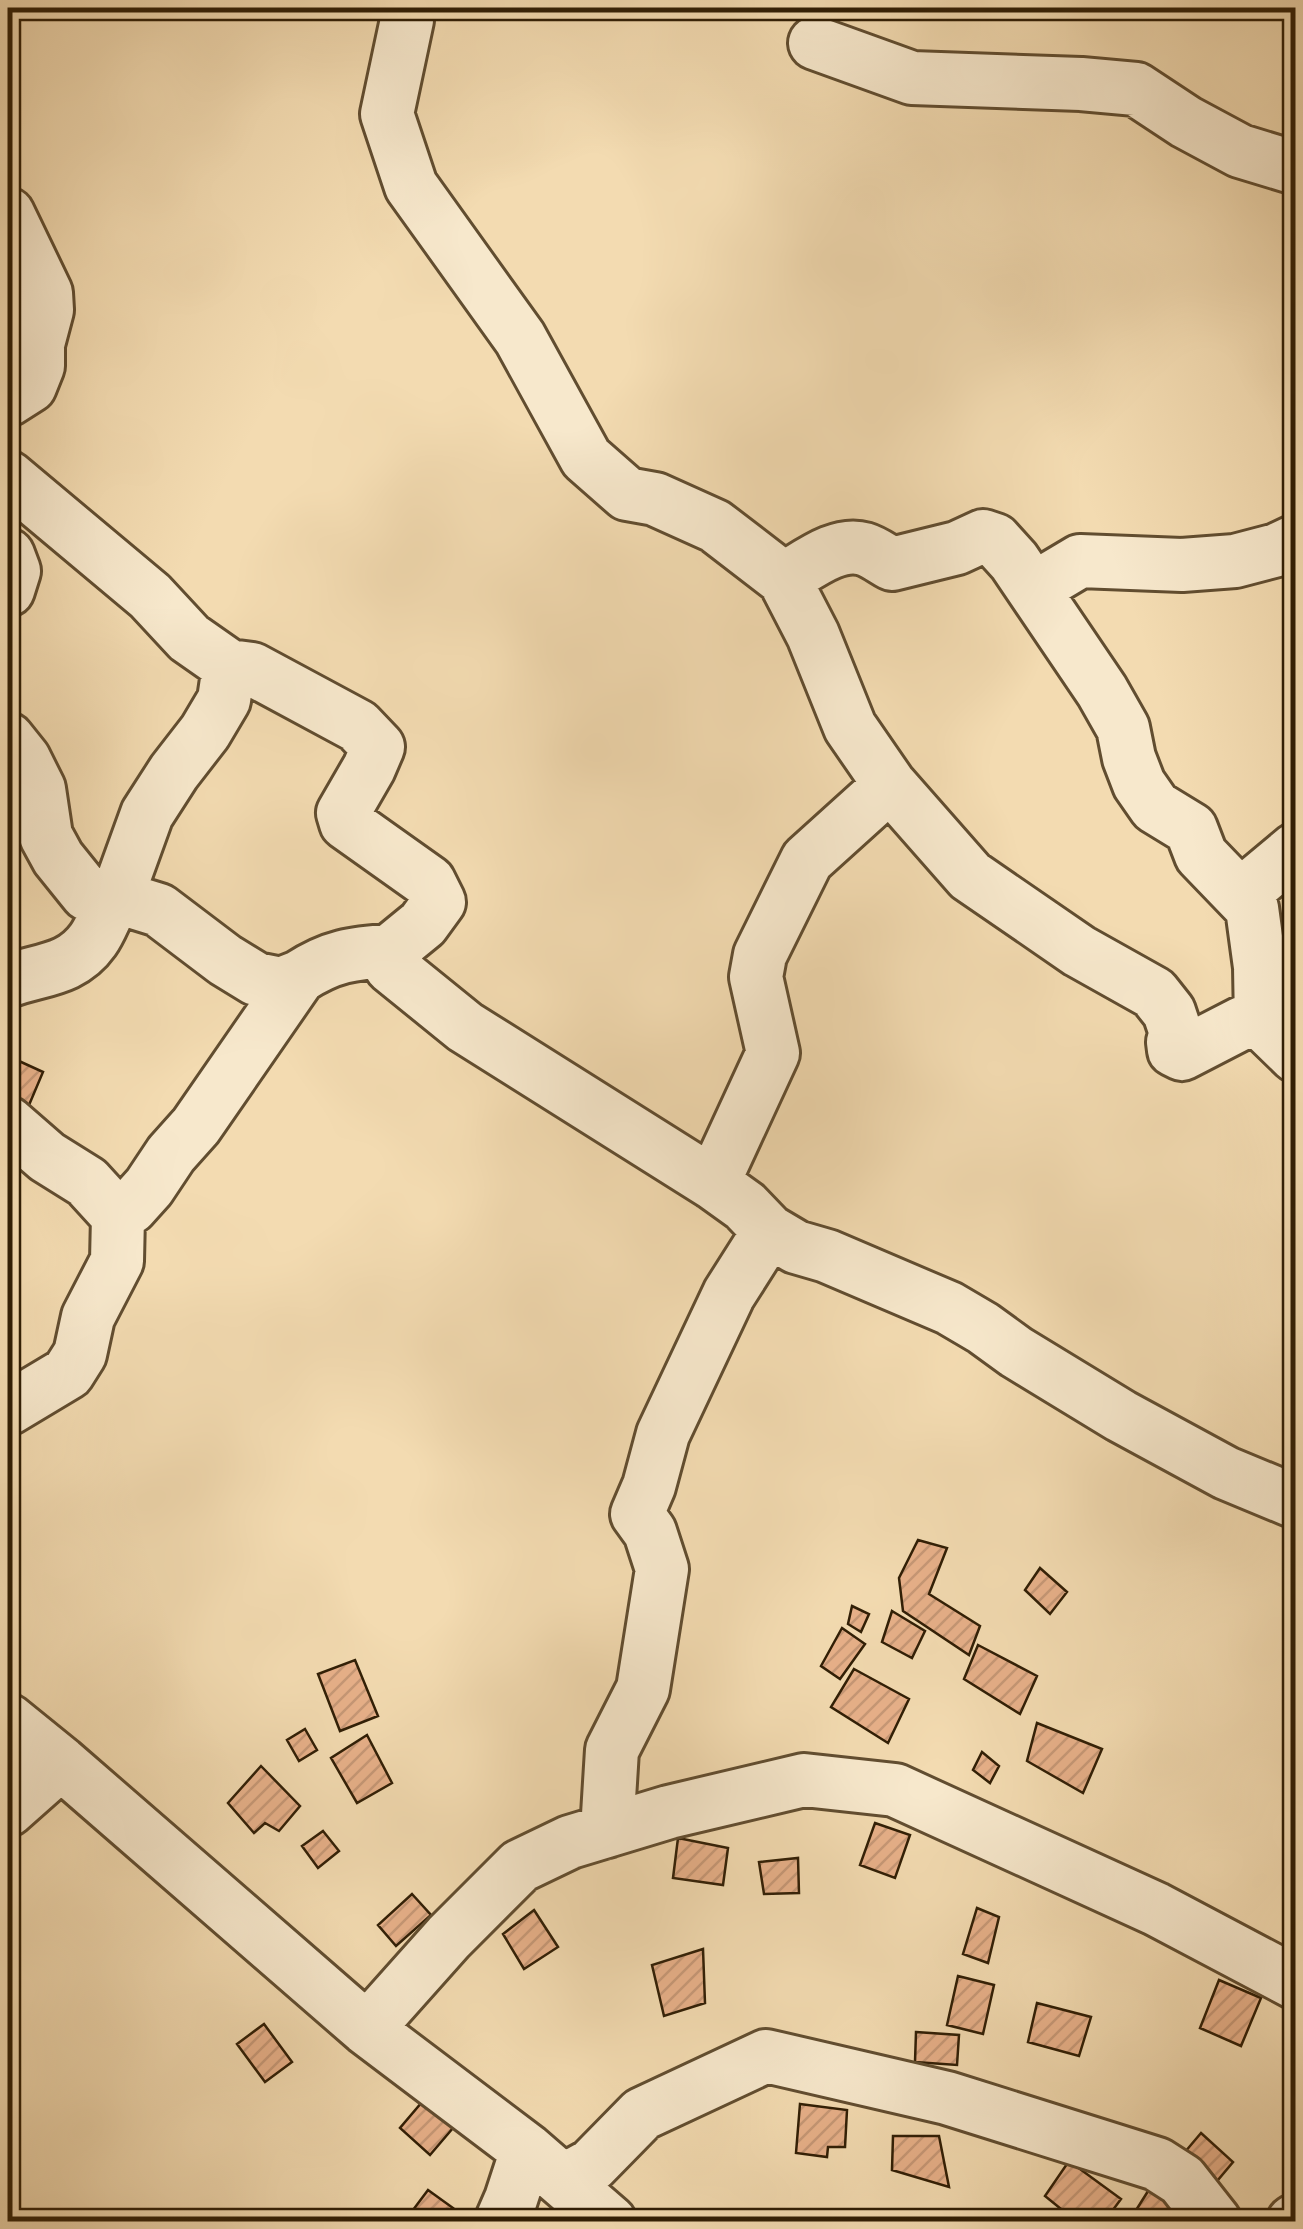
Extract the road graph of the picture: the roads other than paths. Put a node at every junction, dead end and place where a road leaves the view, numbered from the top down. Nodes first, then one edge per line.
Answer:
1 (407, 8) edge
2 (815, 43) dead end
3 (1296, 168) edge
4 (8, 214) edge
5 (8, 400) edge
6 (8, 477) edge
7 (1289, 550) edge
8 (8, 556) edge
9 (784, 579) junction
10 (1032, 589) junction
11 (8, 590) edge
12 (229, 666) junction
13 (8, 738) edge
14 (890, 786) junction
15 (1296, 849) edge
16 (1240, 895) junction
17 (113, 902) junction
18 (390, 951) junction
19 (300, 978) junction
20 (8, 981) edge
21 (1278, 1039) edge
22 (8, 1123) edge
23 (713, 1183) junction
24 (118, 1216) junction
25 (769, 1231) junction
26 (8, 1409) edge
27 (1296, 1502) edge
28 (8, 1720) edge
29 (61, 1763) junction
30 (8, 1810) edge
31 (607, 1831) junction
32 (1296, 1983) edge
33 (367, 2029) junction
34 (545, 2165) junction
35 (501, 2222) edge
36 (610, 2222) edge
37 (1216, 2222) edge

1 - 9 street
2 - 3 street
4 - 5 street
6 - 12 street
7 - 10 street
8 - 11 street
9 - 10 street
9 - 14 street
10 - 16 street
12 - 17 street
12 - 18 street
13 - 17 street
14 - 21 street
14 - 23 street
15 - 16 street
16 - 21 street
17 - 19 street
17 - 20 street
18 - 19 street
18 - 23 street
19 - 24 street
22 - 24 street
23 - 25 street
24 - 26 street
25 - 27 street
25 - 31 street
28 - 29 street
29 - 30 street
29 - 33 street
31 - 32 street
31 - 33 street
33 - 34 street
34 - 35 street
34 - 36 street
34 - 37 street

